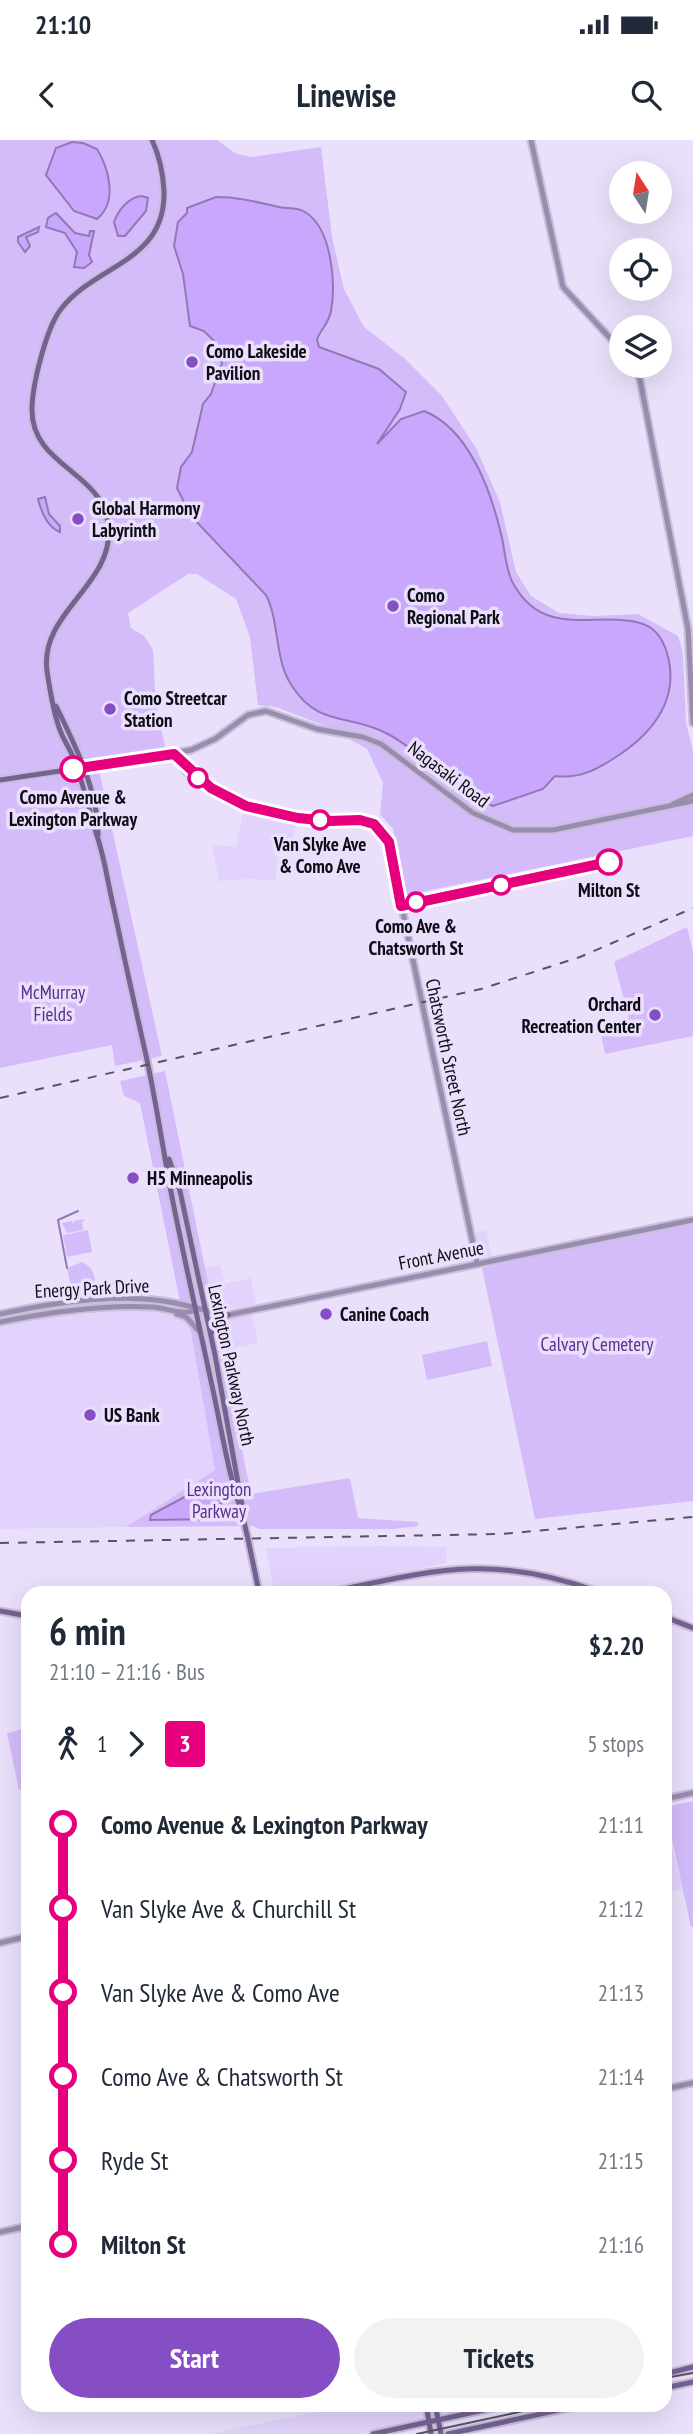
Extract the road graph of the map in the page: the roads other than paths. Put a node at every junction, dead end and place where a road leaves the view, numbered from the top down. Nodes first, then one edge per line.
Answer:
1 (152, 140) edge
2 (531, 140) edge
3 (609, 337) edge
4 (639, 378) edge
5 (691, 629) edge
6 (691, 644) edge
7 (693, 723) edge
8 (174, 754) junction
9 (80, 768) junction
10 (0, 780) edge
11 (693, 796) edge
12 (693, 802) edge
13 (669, 806) junction
14 (166, 1149) junction
15 (693, 1220) edge
16 (477, 1263) junction
17 (165, 1308) junction
18 (196, 1310) junction
19 (204, 1312) junction
20 (0, 1314) edge
21 (228, 1315) junction
22 (0, 1322) edge
23 (200, 1332) junction
24 (211, 1339) junction
25 (242, 1513) junction
26 (258, 1586) edge
27 (358, 1586) edge
28 (580, 1586) edge
29 (0, 1611) edge
30 (21, 1615) edge
31 (672, 1620) edge
32 (693, 1628) edge
33 (693, 1793) edge
34 (672, 1798) edge
35 (21, 1938) edge
36 (0, 1943) edge
37 (693, 2083) edge
38 (672, 2088) edge
39 (21, 2228) edge
40 (0, 2232) edge
41 (693, 2367) edge
42 (672, 2372) edge
43 (693, 2382) edge
44 (672, 2386) edge
45 (427, 2412) edge
46 (436, 2412) edge
47 (475, 2412) edge
48 (550, 2412) edge
49 (438, 2420) junction
50 (429, 2422) junction
51 (373, 2434) edge
52 (431, 2434) edge
53 (441, 2434) edge
54 (448, 2434) edge

1 - 9 main road, Lexington Parkway North
2 - 3 street
4 - 5 street
5 - 6 street
6 - 7 street
8 - 9 street
8 - 13 street, Nagasaki Road
8 - 16 street, Chatsworth Street North
9 - 10 main road
9 - 14 main road, Lexington Parkway North
11 - 13 street
12 - 13 street
14 - 18 main road, Lexington Parkway North
14 - 19 main road, Lexington Parkway North
15 - 16 street, Front Avenue
16 - 21 street, Front Avenue
17 - 18 street, Energy Park Drive
17 - 22 street, Energy Park Drive
17 - 23 street
18 - 19 street, Front Avenue
18 - 20 street, Energy Park Drive
18 - 23 main road, Lexington Parkway North
19 - 21 street, Front Avenue
19 - 24 main road, Lexington Parkway North
21 - 24 main road
23 - 25 main road, Lexington Parkway North
24 - 25 main road, Lexington Parkway North
25 - 26 main road, bridge
27 - 28 main road
29 - 30 main road
31 - 32 main road
33 - 34 street
35 - 36 street
37 - 38 street
39 - 40 street
41 - 42 main road
43 - 44 main road
45 - 50 main road
46 - 49 main road
47 - 49 main road
48 - 54 main road
49 - 50 main road
49 - 53 main road
50 - 51 main road
50 - 52 main road

